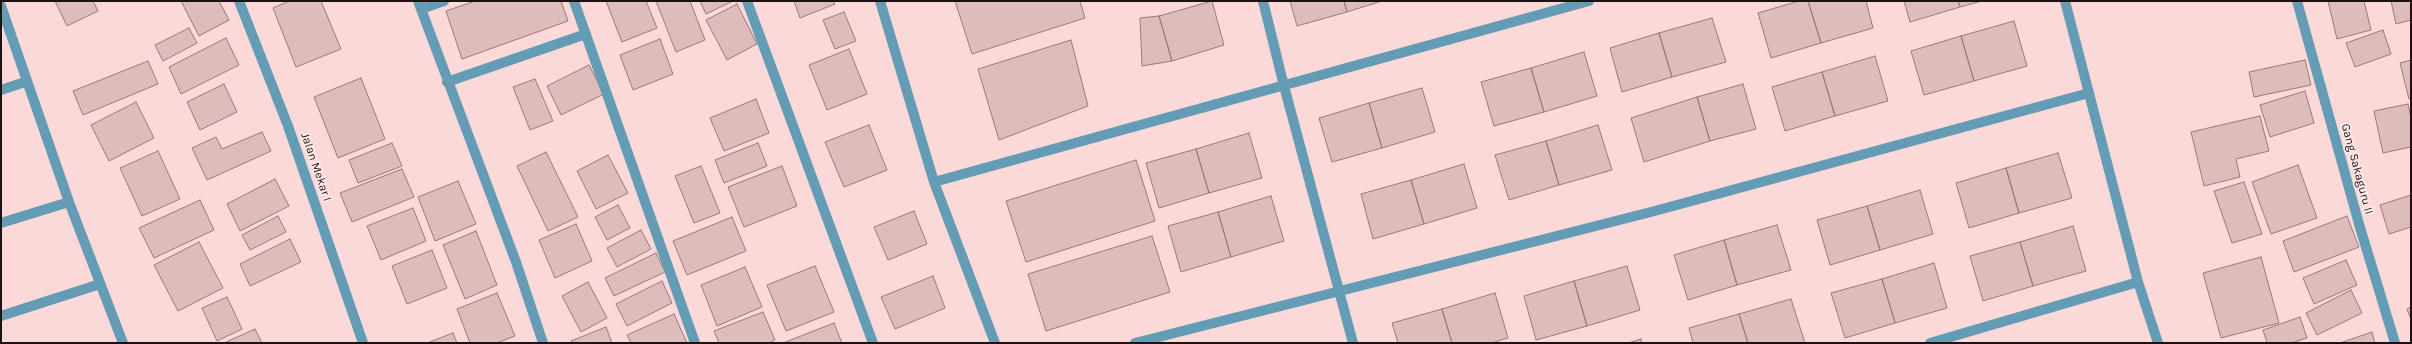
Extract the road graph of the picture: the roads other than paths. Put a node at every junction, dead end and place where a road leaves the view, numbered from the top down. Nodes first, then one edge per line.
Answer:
1 (239, 1) edge
2 (444, 1) edge
3 (574, 1) edge
4 (747, 1) edge
5 (880, 1) edge
6 (1263, 1) edge
7 (1589, 1) edge
8 (2065, 1) edge
9 (2298, 1) edge
10 (419, 5) edge
11 (1, 6) edge
12 (586, 34) junction
13 (25, 82) junction
14 (446, 82) junction
15 (1284, 86) junction
16 (1, 90) edge
17 (2089, 93) junction
18 (934, 182) junction
19 (68, 202) junction
20 (1, 223) edge
21 (2138, 282) junction
22 (100, 284) junction
23 (1339, 292) junction
24 (1, 316) edge
25 (123, 343) edge
26 (363, 343) edge
27 (543, 343) edge
28 (695, 343) edge
29 (873, 343) edge
30 (995, 343) edge
31 (1135, 343) edge
32 (1353, 343) edge
33 (1930, 343) edge
34 (2158, 343) edge
35 (2395, 343) edge

1 - 26 street, Jalan Mekar I
2 - 10 street
3 - 12 street
4 - 29 street
5 - 18 street
6 - 15 street
7 - 15 street
8 - 17 street
9 - 35 street, Gang Sakaguru II
10 - 14 street
11 - 13 street
12 - 14 street
12 - 28 street
13 - 16 street
13 - 19 street
14 - 27 street
15 - 18 street
15 - 23 street
17 - 21 street
17 - 23 street
18 - 30 street
19 - 20 street
19 - 22 street
21 - 33 street
21 - 34 street
22 - 24 street
22 - 25 street
23 - 31 street
23 - 32 street

